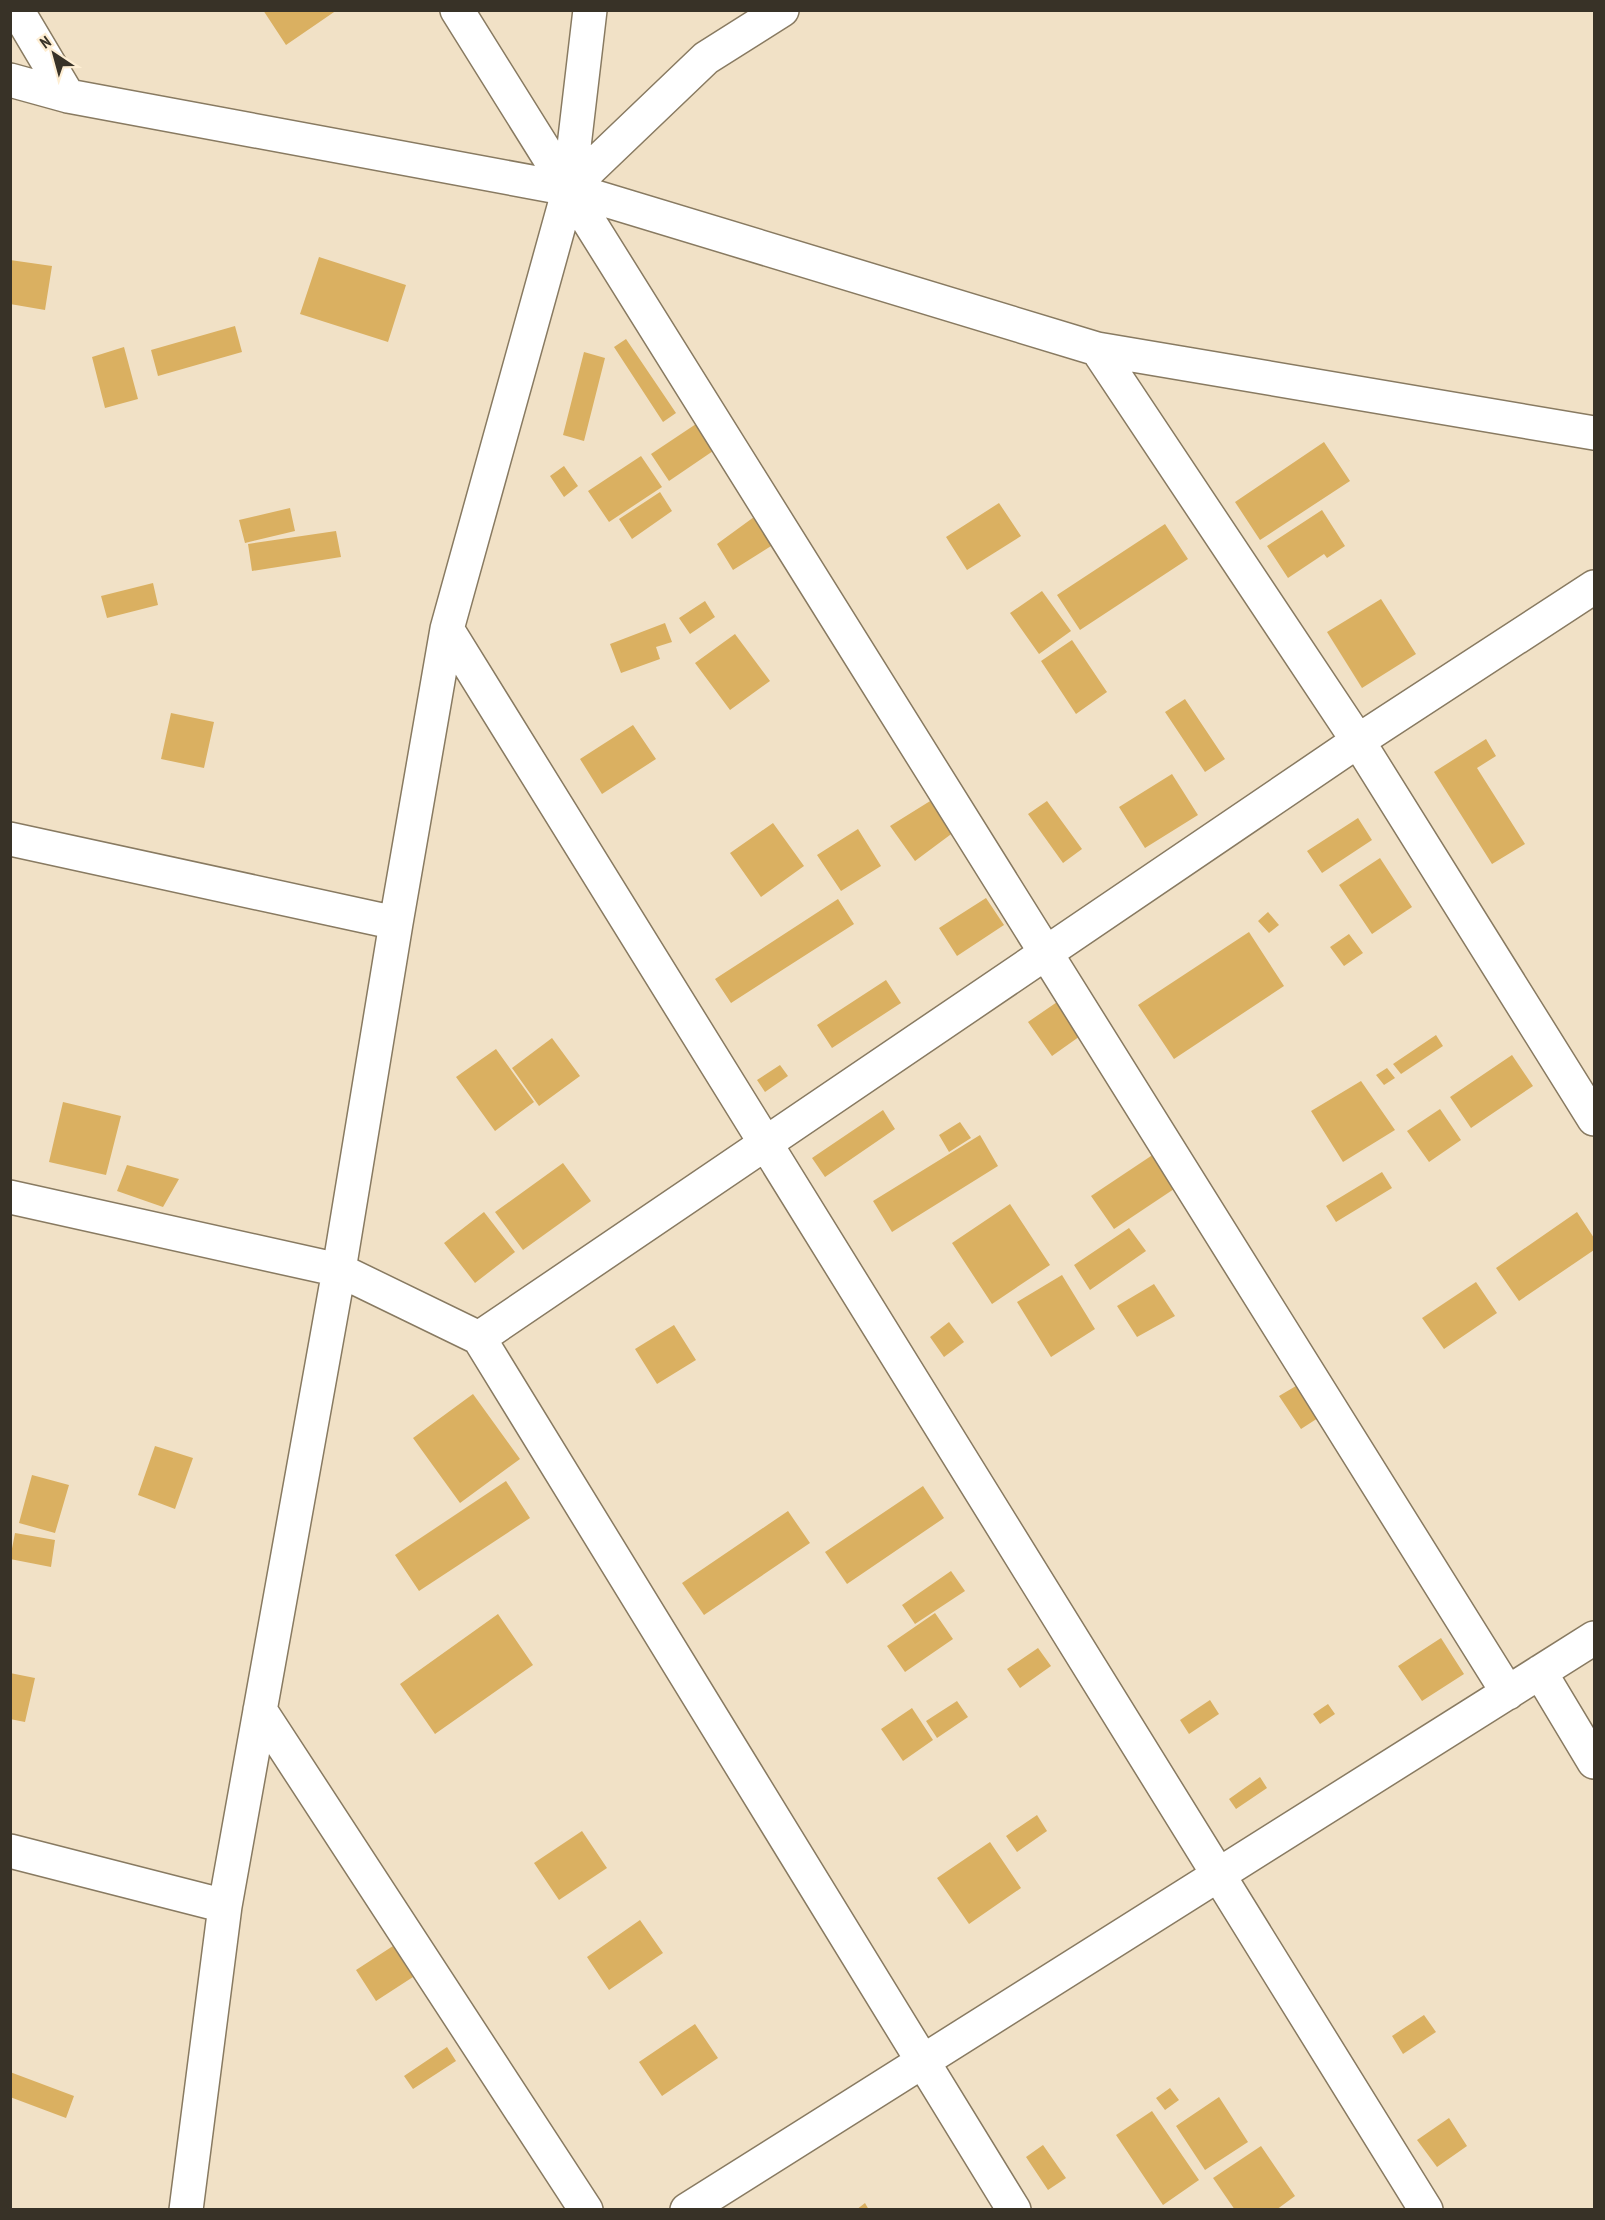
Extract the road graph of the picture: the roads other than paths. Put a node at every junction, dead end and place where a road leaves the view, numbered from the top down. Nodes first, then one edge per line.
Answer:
1 (17, 10) edge
2 (457, 10) edge
3 (590, 10) edge
4 (782, 10) edge
5 (10, 80) edge
6 (68, 96) junction
7 (568, 189) junction
8 (1097, 349) junction
9 (1594, 433) edge
10 (1594, 587) edge
11 (447, 629) junction
12 (1358, 741) junction
13 (10, 839) edge
14 (396, 922) junction
15 (1046, 954) junction
16 (1594, 1119) edge
17 (766, 1144) junction
18 (10, 1197) edge
19 (339, 1270) junction
20 (480, 1338) junction
21 (1594, 1638) edge
22 (1540, 1672) junction
23 (1508, 1693) junction
24 (260, 1710) junction
25 (1594, 1762) edge
26 (10, 1851) edge
27 (1220, 1874) junction
28 (225, 1906) junction
29 (923, 2060) junction
30 (186, 2210) edge
31 (586, 2210) edge
32 (687, 2210) edge
33 (1014, 2210) edge
34 (1426, 2210) edge

1 - 6 street
2 - 7 street
3 - 7 street
4 - 7 street
5 - 6 street
6 - 7 street
7 - 8 street
7 - 11 street
7 - 15 street
8 - 9 street
8 - 12 street
10 - 12 street
11 - 14 street
11 - 17 street
12 - 15 street
12 - 16 street
13 - 14 street
14 - 19 street
15 - 17 street
15 - 23 street
17 - 20 street
17 - 27 street
18 - 19 street
19 - 20 street
19 - 24 street
20 - 29 street
21 - 22 street
22 - 23 street
22 - 25 street
23 - 27 street
24 - 28 street
24 - 31 street
26 - 28 street
27 - 29 street
27 - 34 street
28 - 30 street
29 - 32 street
29 - 33 street

